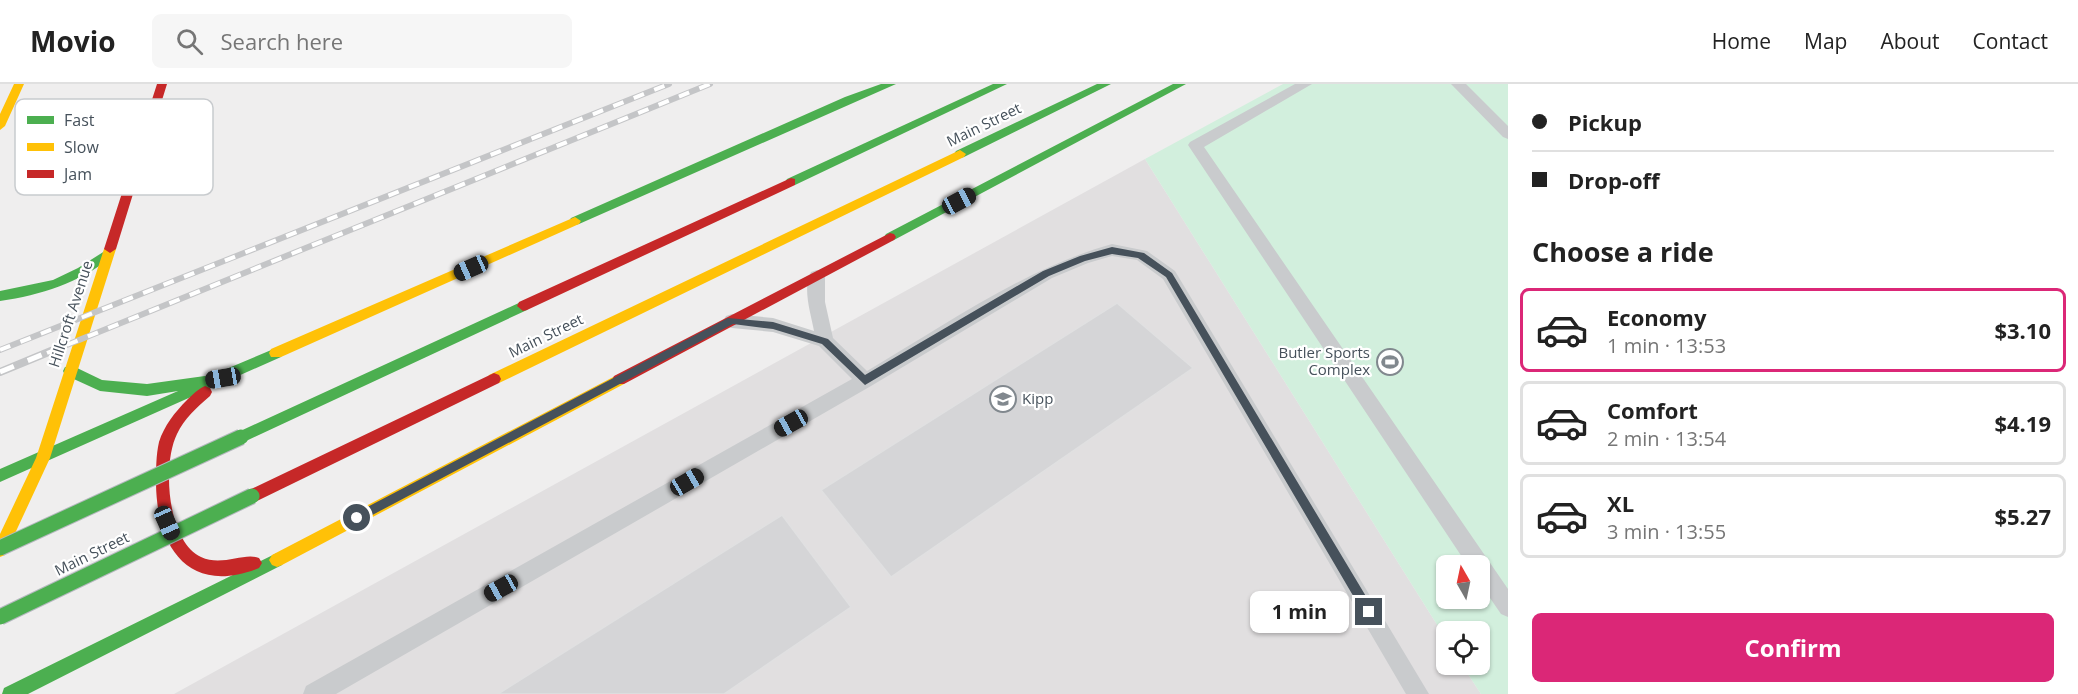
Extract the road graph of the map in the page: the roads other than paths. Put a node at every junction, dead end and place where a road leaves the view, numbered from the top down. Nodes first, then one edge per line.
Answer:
1 (19, 84) edge
2 (162, 84) edge
3 (891, 84) edge
4 (1002, 84) edge
5 (1106, 84) edge
6 (1181, 84) edge
7 (1305, 84) edge
8 (1458, 84) edge
9 (157, 99) edge
10 (0, 126) edge
11 (1508, 134) edge
12 (127, 195) edge
13 (108, 254) junction
14 (817, 276) junction
15 (0, 296) edge
16 (732, 321) junction
17 (825, 341) junction
18 (70, 371) junction
19 (223, 378) junction
20 (865, 381) junction
21 (44, 458) junction
22 (0, 476) edge
23 (0, 549) edge
24 (295, 550) junction
25 (1508, 607) edge
26 (0, 617) edge
27 (10, 694) edge
28 (314, 694) edge
29 (1418, 694) edge

1 - 10 main road
2 - 9 main road, Hillcroft Avenue
3 - 19 main road
4 - 23 main road, Main Street, bridge
5 - 26 main road, Main Street, bridge
6 - 14 main road
7 - 25 lane
8 - 11 lane
12 - 13 main road, Hillcroft Avenue
13 - 15 main road
13 - 18 main road, Hillcroft Avenue
14 - 16 main road
14 - 17 lane
16 - 17 lane
16 - 24 main road
17 - 20 lane
18 - 19 main road
18 - 21 main road, Hillcroft Avenue
19 - 21 main road
19 - 24 main road
20 - 28 lane
20 - 29 lane
21 - 22 main road
21 - 23 main road, Hillcroft Avenue
24 - 27 main road

